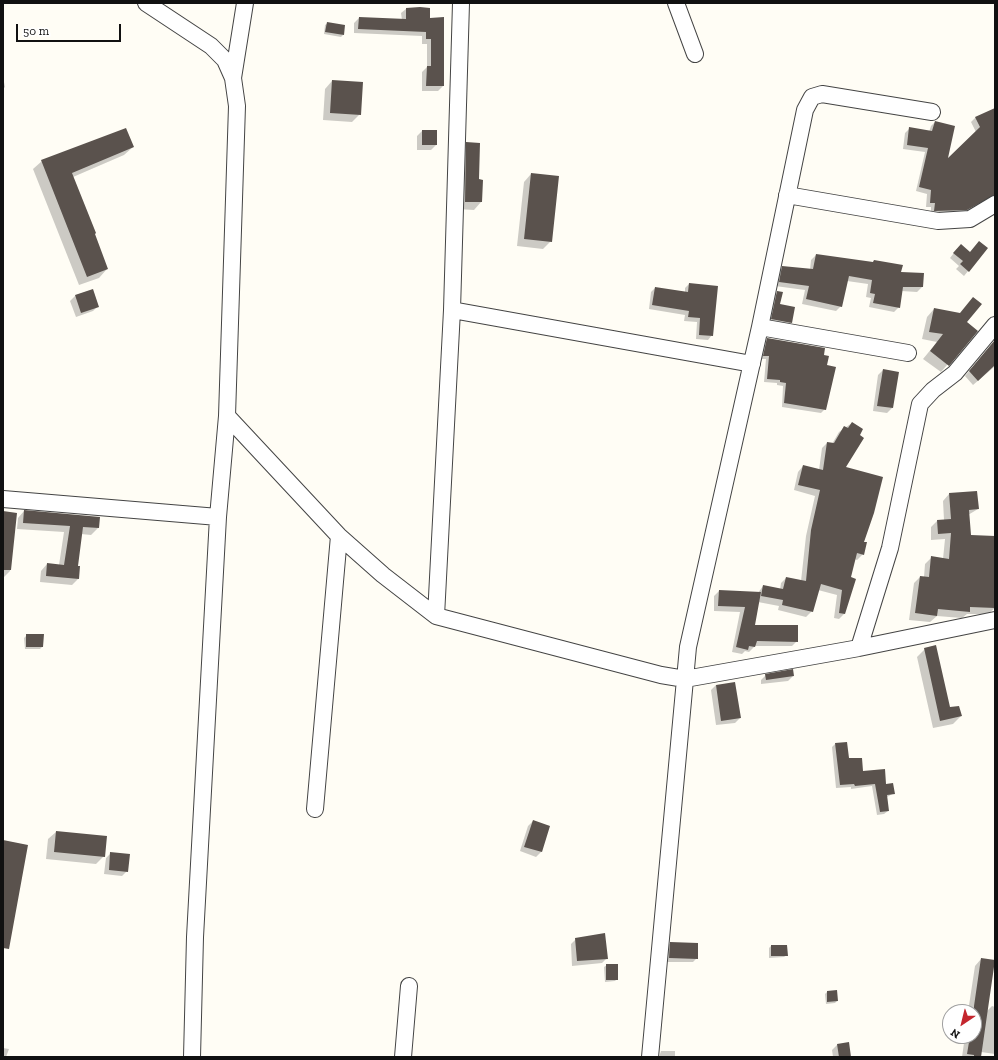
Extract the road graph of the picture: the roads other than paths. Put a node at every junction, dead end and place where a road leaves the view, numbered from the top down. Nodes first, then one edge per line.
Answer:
1 (146, 3) edge
2 (245, 3) edge
3 (461, 3) edge
4 (676, 3) edge
5 (695, 54) dead end
6 (233, 78) junction
7 (932, 112) dead end
8 (787, 195) junction
9 (995, 204) edge
10 (452, 310) junction
11 (995, 325) edge
12 (760, 327) junction
13 (908, 353) dead end
14 (752, 364) junction
15 (227, 416) junction
16 (3, 499) edge
17 (218, 518) junction
18 (339, 536) junction
19 (436, 616) junction
20 (995, 620) edge
21 (859, 648) junction
22 (685, 679) junction
23 (316, 809) dead end
24 (409, 986) dead end
25 (192, 1057) edge
26 (403, 1057) edge
27 (650, 1057) edge

1 - 6 street
2 - 6 street
3 - 10 street
4 - 5 street
6 - 15 street
7 - 8 street
8 - 9 street
8 - 12 street
10 - 14 street
10 - 19 street
11 - 21 street
12 - 13 street
12 - 14 street
14 - 22 street
15 - 17 street
15 - 18 street
16 - 17 street
17 - 25 street
18 - 19 street
18 - 23 street
19 - 22 street
20 - 21 street
21 - 22 street
22 - 27 street
24 - 26 street

